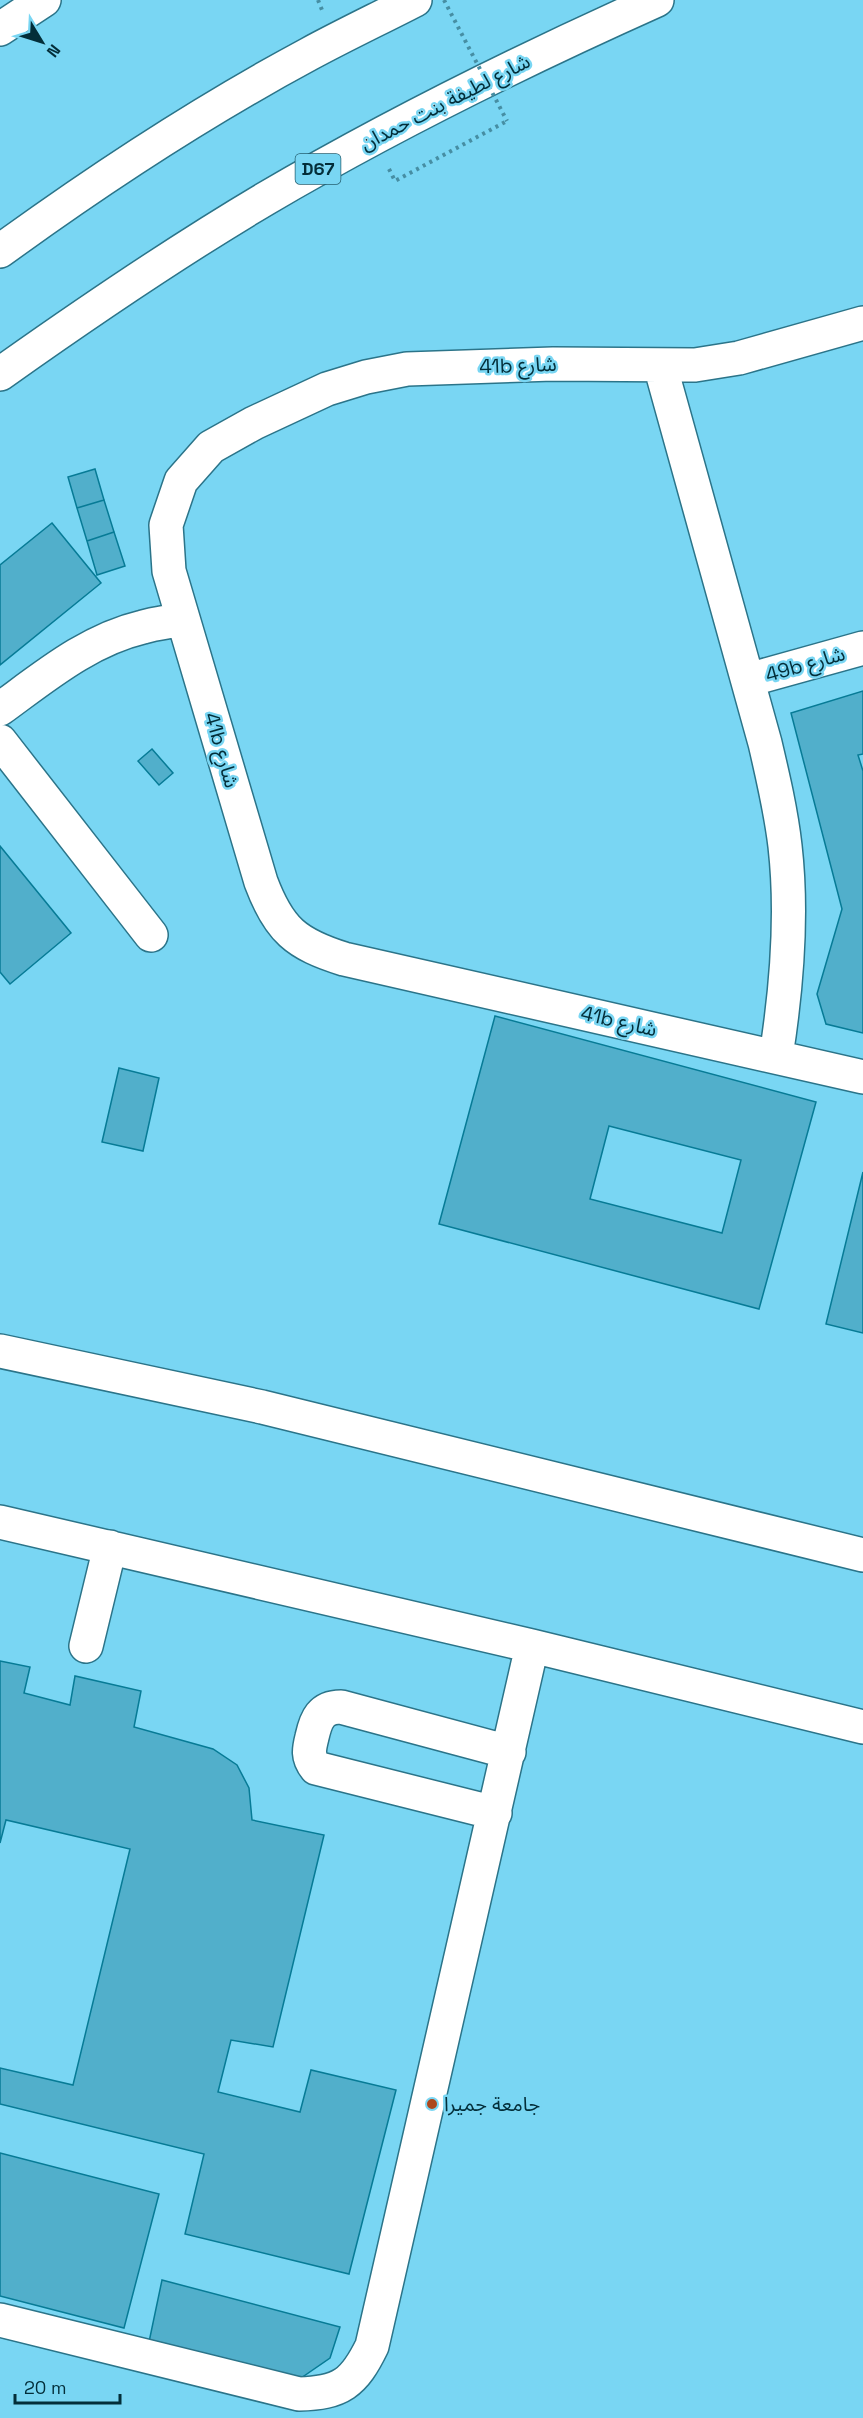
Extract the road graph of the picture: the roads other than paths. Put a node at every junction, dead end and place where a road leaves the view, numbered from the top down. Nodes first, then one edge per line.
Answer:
1 (44, 0) edge
2 (415, 0) edge
3 (657, 0) edge
4 (0, 29) edge
5 (0, 251) edge
6 (863, 323) edge
7 (660, 365) junction
8 (0, 374) edge
9 (183, 619) junction
10 (863, 648) edge
11 (748, 680) junction
12 (0, 709) edge
13 (0, 741) edge
14 (151, 935) dead end
15 (776, 1056) junction
16 (863, 1077) edge
17 (0, 1351) edge
18 (0, 1522) edge
19 (110, 1547) junction
20 (863, 1555) edge
21 (86, 1646) dead end
22 (532, 1646) junction
23 (863, 1727) edge
24 (509, 1752) junction
25 (495, 1813) junction
26 (0, 2320) edge

1 - 4 street
2 - 5 street
3 - 8 street, شارع لطيفة بنت حمدان / D67
6 - 7 street, 41b شارع
7 - 9 street, 41b شارع
7 - 11 street
9 - 12 street
9 - 15 street, 41b شارع
10 - 11 street, 49b شارع
11 - 15 street
13 - 14 street
15 - 16 street, 41b شارع
17 - 20 street
18 - 19 street
19 - 21 street
19 - 22 street
22 - 23 street
22 - 24 street
24 - 25 street
24 - 25 street
25 - 26 street

